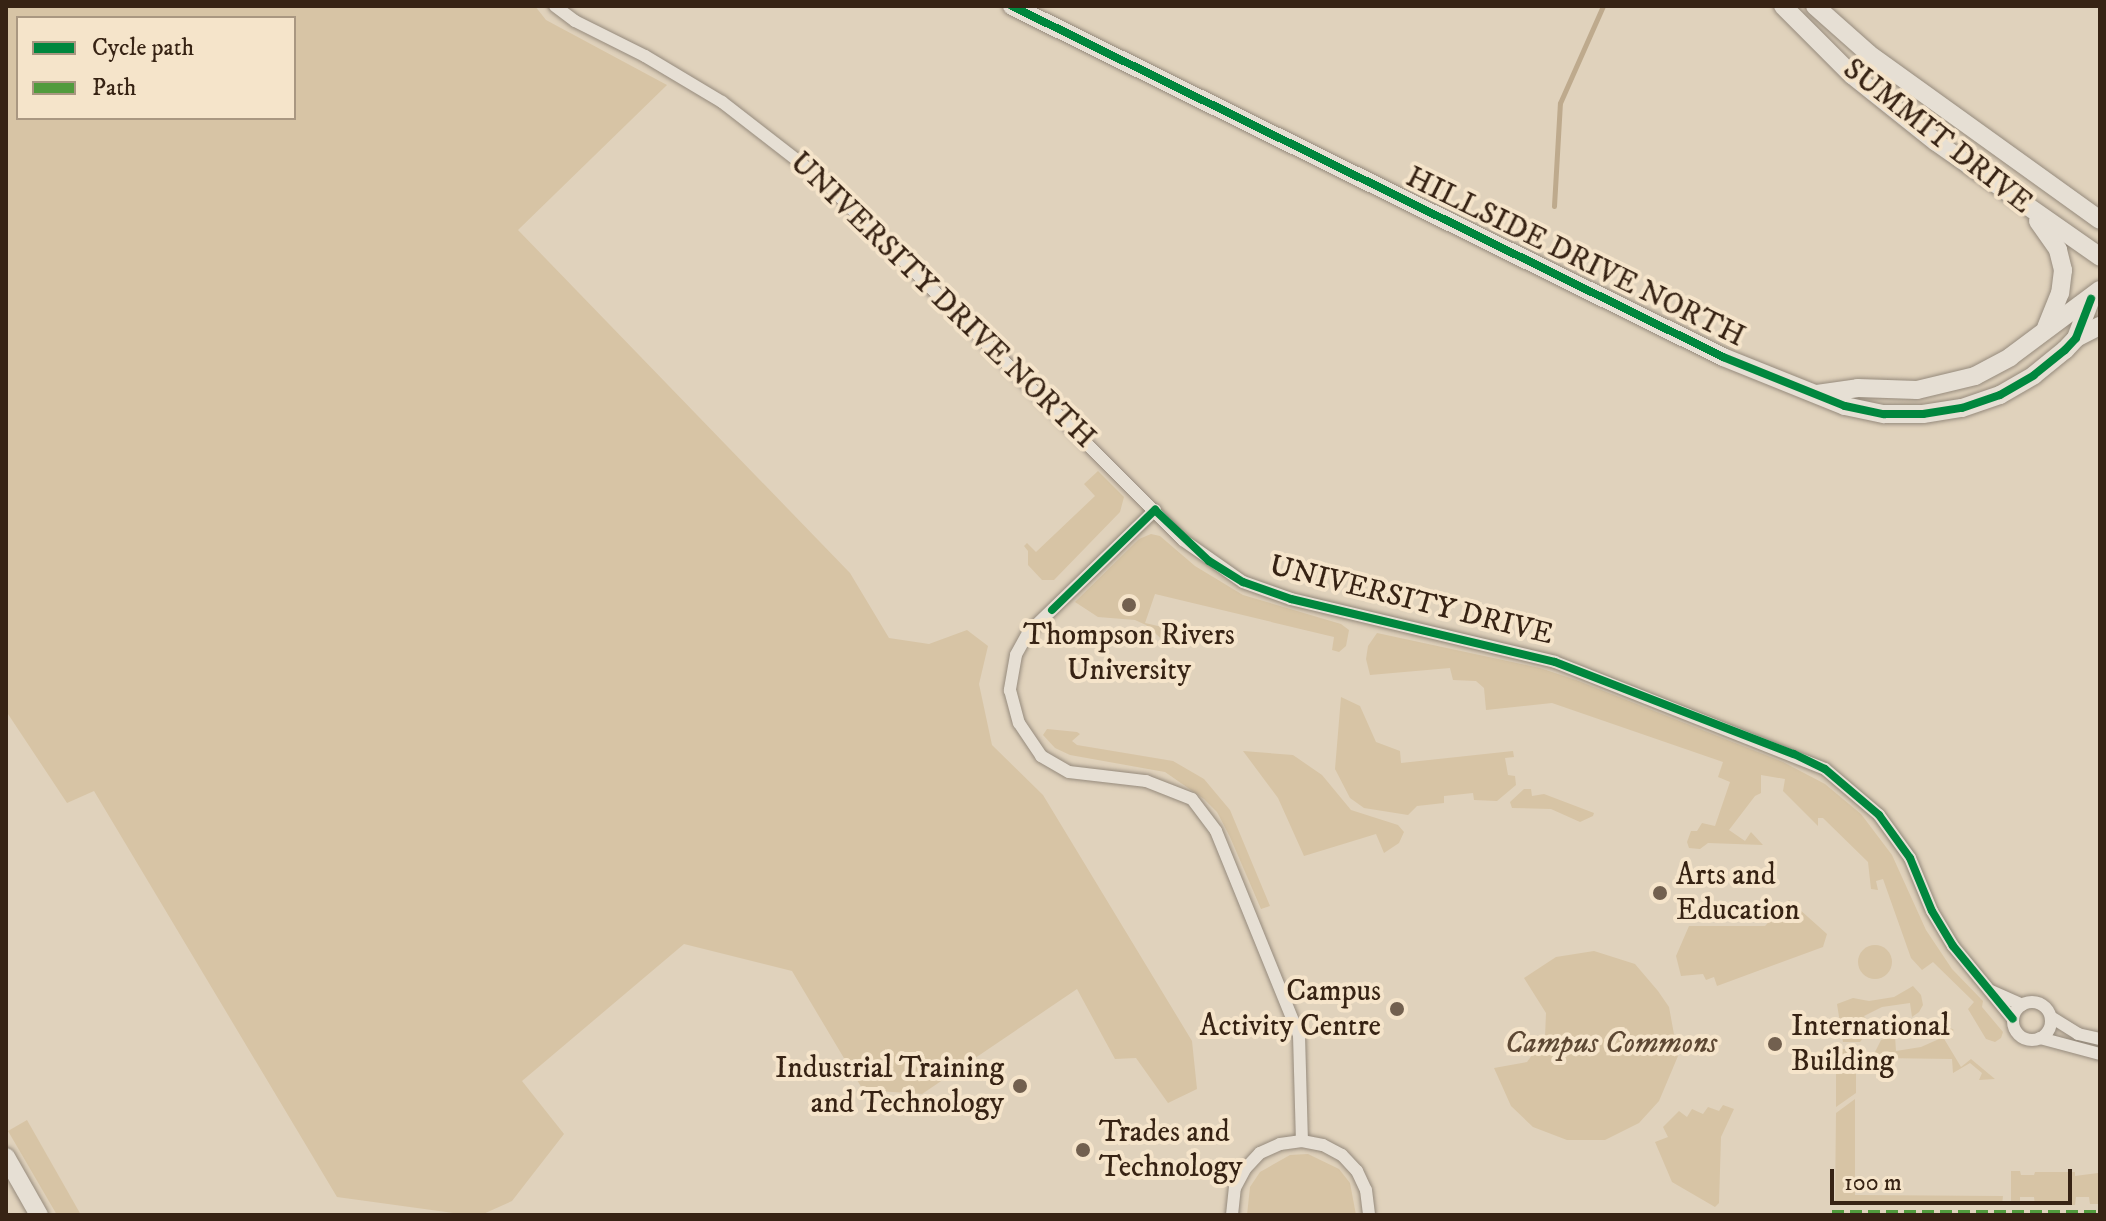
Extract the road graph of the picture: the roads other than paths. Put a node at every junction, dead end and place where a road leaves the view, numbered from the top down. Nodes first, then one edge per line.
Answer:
1 (555, 6) edge
2 (1012, 6) edge
3 (1783, 6) edge
4 (1815, 6) edge
5 (2069, 199) junction
6 (2100, 206) edge
7 (2029, 209) junction
8 (2100, 220) edge
9 (2100, 257) edge
10 (2096, 294) edge
11 (2100, 326) edge
12 (2046, 327) junction
13 (2076, 338) junction
14 (1817, 394) junction
15 (1155, 510) junction
16 (1991, 991) junction
17 (2022, 1005) junction
18 (2051, 1017) junction
19 (2013, 1019) junction
20 (2040, 1038) junction
21 (2100, 1039) edge
22 (2100, 1054) edge
23 (1302, 1141) junction
24 (6, 1157) edge
25 (39, 1215) edge
26 (1232, 1215) edge
27 (1369, 1215) edge

1 - 15 street, UNIVERSITY DRIVE NORTH
2 - 14 street, HILLSIDE DRIVE NORTH
3 - 7 street, SUMMIT DRIVE
4 - 5 street, SUMMIT DRIVE
5 - 6 street
5 - 8 street, SUMMIT DRIVE
7 - 9 street, SUMMIT DRIVE
7 - 12 street
10 - 12 street, HILLSIDE DRIVE NORTH
10 - 13 street, HILLSIDE DRIVE NORTH
11 - 13 street
12 - 14 street, HILLSIDE DRIVE NORTH
13 - 14 street, HILLSIDE DRIVE NORTH
15 - 16 street, UNIVERSITY DRIVE
15 - 23 street
16 - 17 street, UNIVERSITY DRIVE
16 - 19 street, UNIVERSITY DRIVE
17 - 18 street
17 - 19 street
18 - 20 street
18 - 21 street
19 - 20 street
20 - 22 street
23 - 26 street
23 - 27 street
24 - 25 street

